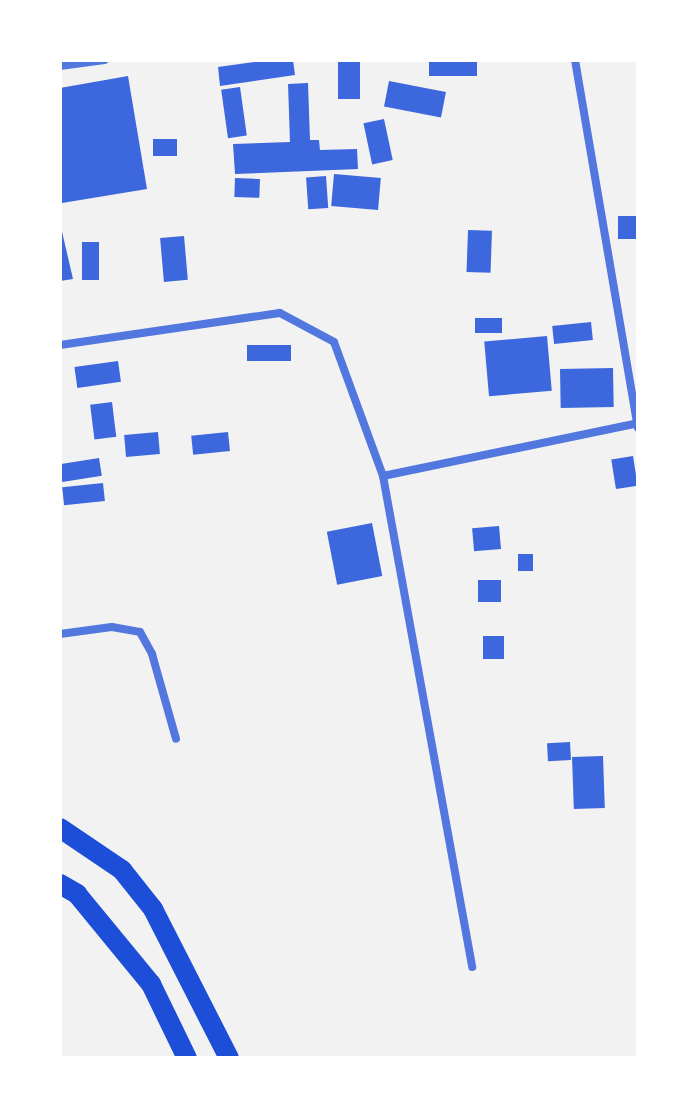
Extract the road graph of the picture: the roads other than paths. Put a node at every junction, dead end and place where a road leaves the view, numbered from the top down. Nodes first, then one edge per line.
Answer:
1 (105, 60) edge
2 (575, 60) edge
3 (60, 66) edge
4 (60, 345) edge
5 (638, 425) edge
6 (383, 476) junction
7 (60, 634) edge
8 (176, 739) dead end
9 (60, 828) edge
10 (60, 884) edge
11 (472, 967) dead end
12 (187, 1058) edge
13 (229, 1058) edge

1 - 3 street
2 - 5 street
4 - 6 street
5 - 6 street
6 - 11 street
7 - 8 street
9 - 13 main road
10 - 12 main road

